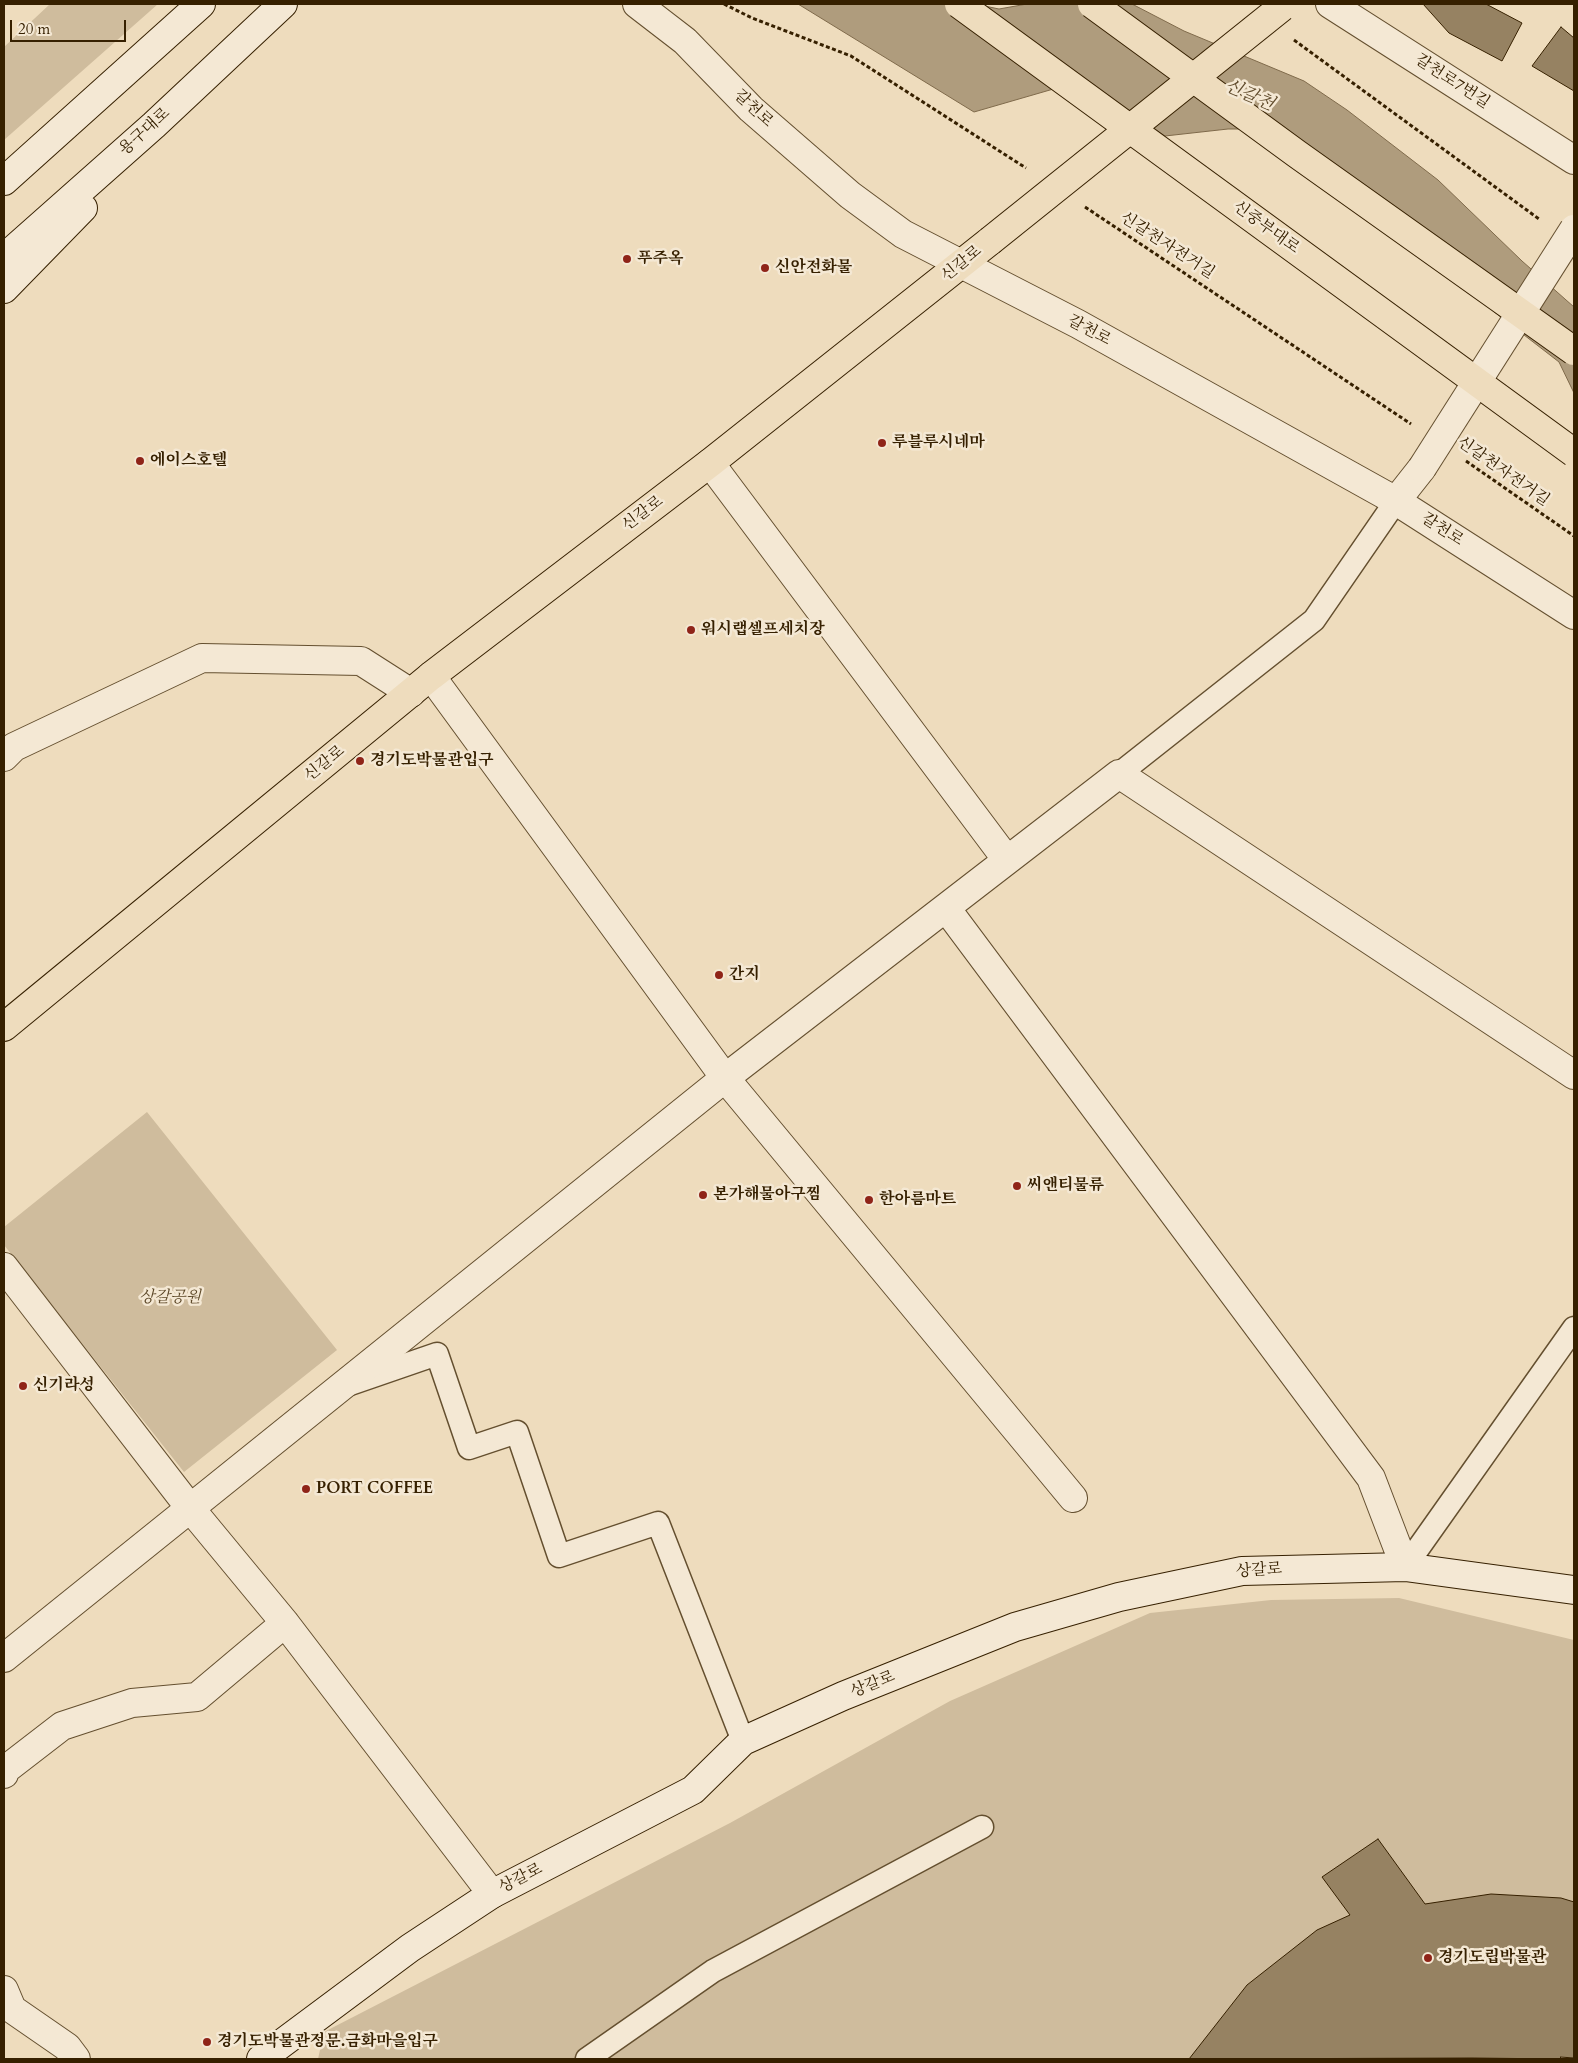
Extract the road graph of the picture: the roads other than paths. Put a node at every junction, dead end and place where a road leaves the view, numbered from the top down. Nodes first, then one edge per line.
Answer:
1 (201, 4) edge
2 (283, 4) edge
3 (637, 4) edge
4 (959, 4) edge
5 (1092, 4) edge
6 (1330, 4) edge
7 (1284, 5) edge
8 (196, 85) junction
9 (1574, 160) edge
10 (4, 181) edge
11 (1574, 229) edge
12 (4, 258) edge
13 (962, 265) junction
14 (4, 289) edge
15 (1574, 351) edge
16 (1574, 453) edge
17 (710, 463) junction
18 (1396, 501) junction
19 (1574, 614) edge
20 (421, 685) junction
21 (4, 756) edge
22 (1119, 774) junction
23 (1007, 860) junction
24 (946, 908) junction
25 (4, 1027) edge
26 (1574, 1075) edge
27 (725, 1078) junction
28 (4, 1267) edge
29 (1574, 1328) edge
30 (340, 1388) junction
31 (1073, 1498) dead end
32 (190, 1508) junction
33 (1405, 1566) junction
34 (1574, 1590) edge
35 (285, 1623) junction
36 (4, 1658) edge
37 (743, 1741) junction
38 (4, 1774) edge
39 (982, 1827) dead end
40 (492, 1894) junction
41 (4, 1990) edge
42 (76, 2059) edge
43 (261, 2059) edge
44 (587, 2059) edge

1 - 10 street
2 - 8 street, 용구대로
3 - 13 street, 갈천로
4 - 16 main road, 신중부대로, bridge
5 - 15 main road, bridge
6 - 9 street, 갈천로7번길
7 - 13 main road, 신갈로, bridge
8 - 12 street, 용구대로
8 - 14 street
11 - 18 street, bridge
13 - 17 main road, 신갈로
13 - 18 street, 갈천로
17 - 20 main road, 신갈로
17 - 23 street
18 - 19 street, 갈천로
18 - 22 lane
20 - 21 street
20 - 25 main road, 신갈로
20 - 27 street
22 - 23 street
22 - 26 street
23 - 24 street
24 - 27 street
24 - 33 street
27 - 30 street
27 - 31 street
28 - 32 street
29 - 33 lane
30 - 32 street
30 - 37 lane
32 - 35 street
32 - 36 street
33 - 34 street, 상갈로
33 - 37 street, 상갈로
35 - 38 street
35 - 40 street
37 - 40 street, 상갈로
39 - 44 lane
40 - 43 street, 상갈로
41 - 42 street

